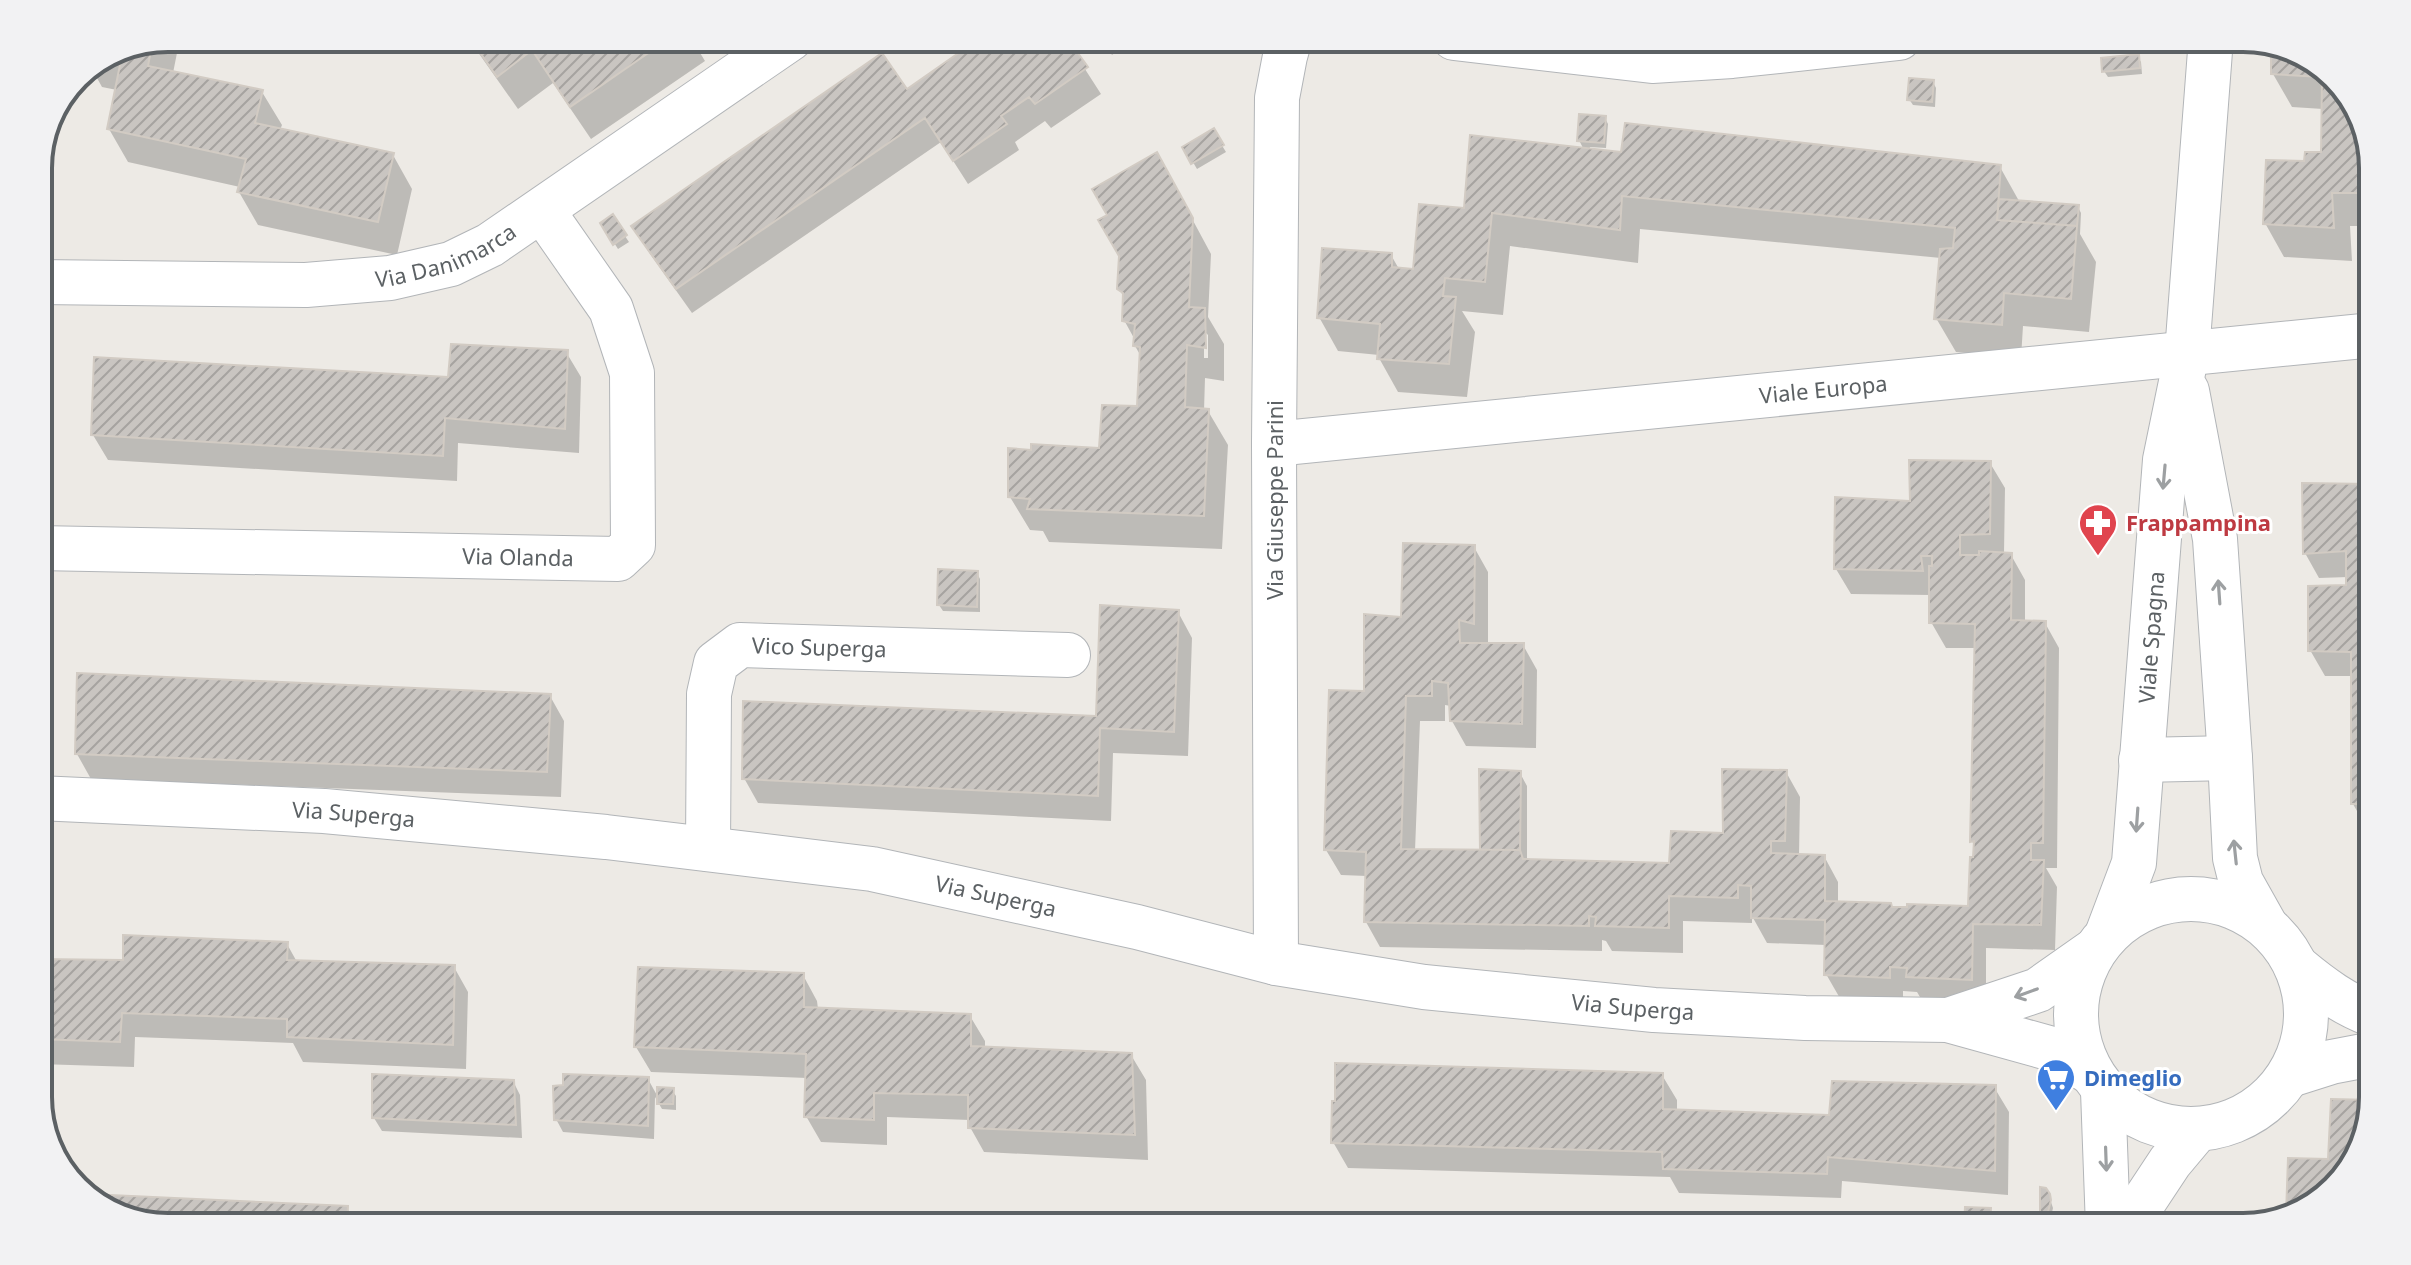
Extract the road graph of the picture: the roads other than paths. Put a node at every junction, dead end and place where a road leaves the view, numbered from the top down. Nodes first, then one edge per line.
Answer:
1 (771, 52) edge
2 (1286, 52) edge
3 (1575, 52) edge
4 (1769, 52) edge
5 (2210, 52) edge
6 (542, 210) junction
7 (52, 282) edge
8 (2359, 337) edge
9 (2185, 363) junction
10 (1274, 444) junction
11 (52, 548) edge
12 (1068, 655) dead end
13 (2230, 758) junction
14 (2141, 760) junction
15 (52, 799) edge
16 (708, 849) junction
17 (2264, 923) junction
18 (2100, 942) junction
19 (1276, 963) junction
20 (2298, 968) junction
21 (2359, 1010) edge
22 (1948, 1020) junction
23 (2359, 1057) edge
24 (2290, 1075) junction
25 (2097, 1082) junction
26 (2196, 1131) junction
27 (2107, 1213) edge
28 (2136, 1213) edge

1 - 6 street, Via Danimarca
2 - 10 street, Via Giuseppe Parini
3 - 4 street
5 - 9 street, Viale Spagna
6 - 7 street, Via Danimarca
6 - 11 street, Via Olanda
8 - 9 street, Viale Europa
9 - 10 street, Viale Europa
13 -> 9 street, Viale Spagna
9 -> 14 street, Viale Spagna
10 - 19 street, Via Giuseppe Parini
12 - 16 street, Vico Superga
13 - 14 street
17 -> 13 street, Viale Spagna
14 -> 18 street, Viale Spagna
15 - 16 street, Via Superga
16 - 19 street, Via Superga
17 - 18 street
17 - 20 street
18 -> 22 street, Via Superga
18 - 25 street
19 - 22 street, Via Superga
20 - 21 street
20 - 24 street
22 - 25 street, Via Superga
23 - 24 street
24 - 26 street
25 - 26 street
25 -> 27 street
26 - 28 street

